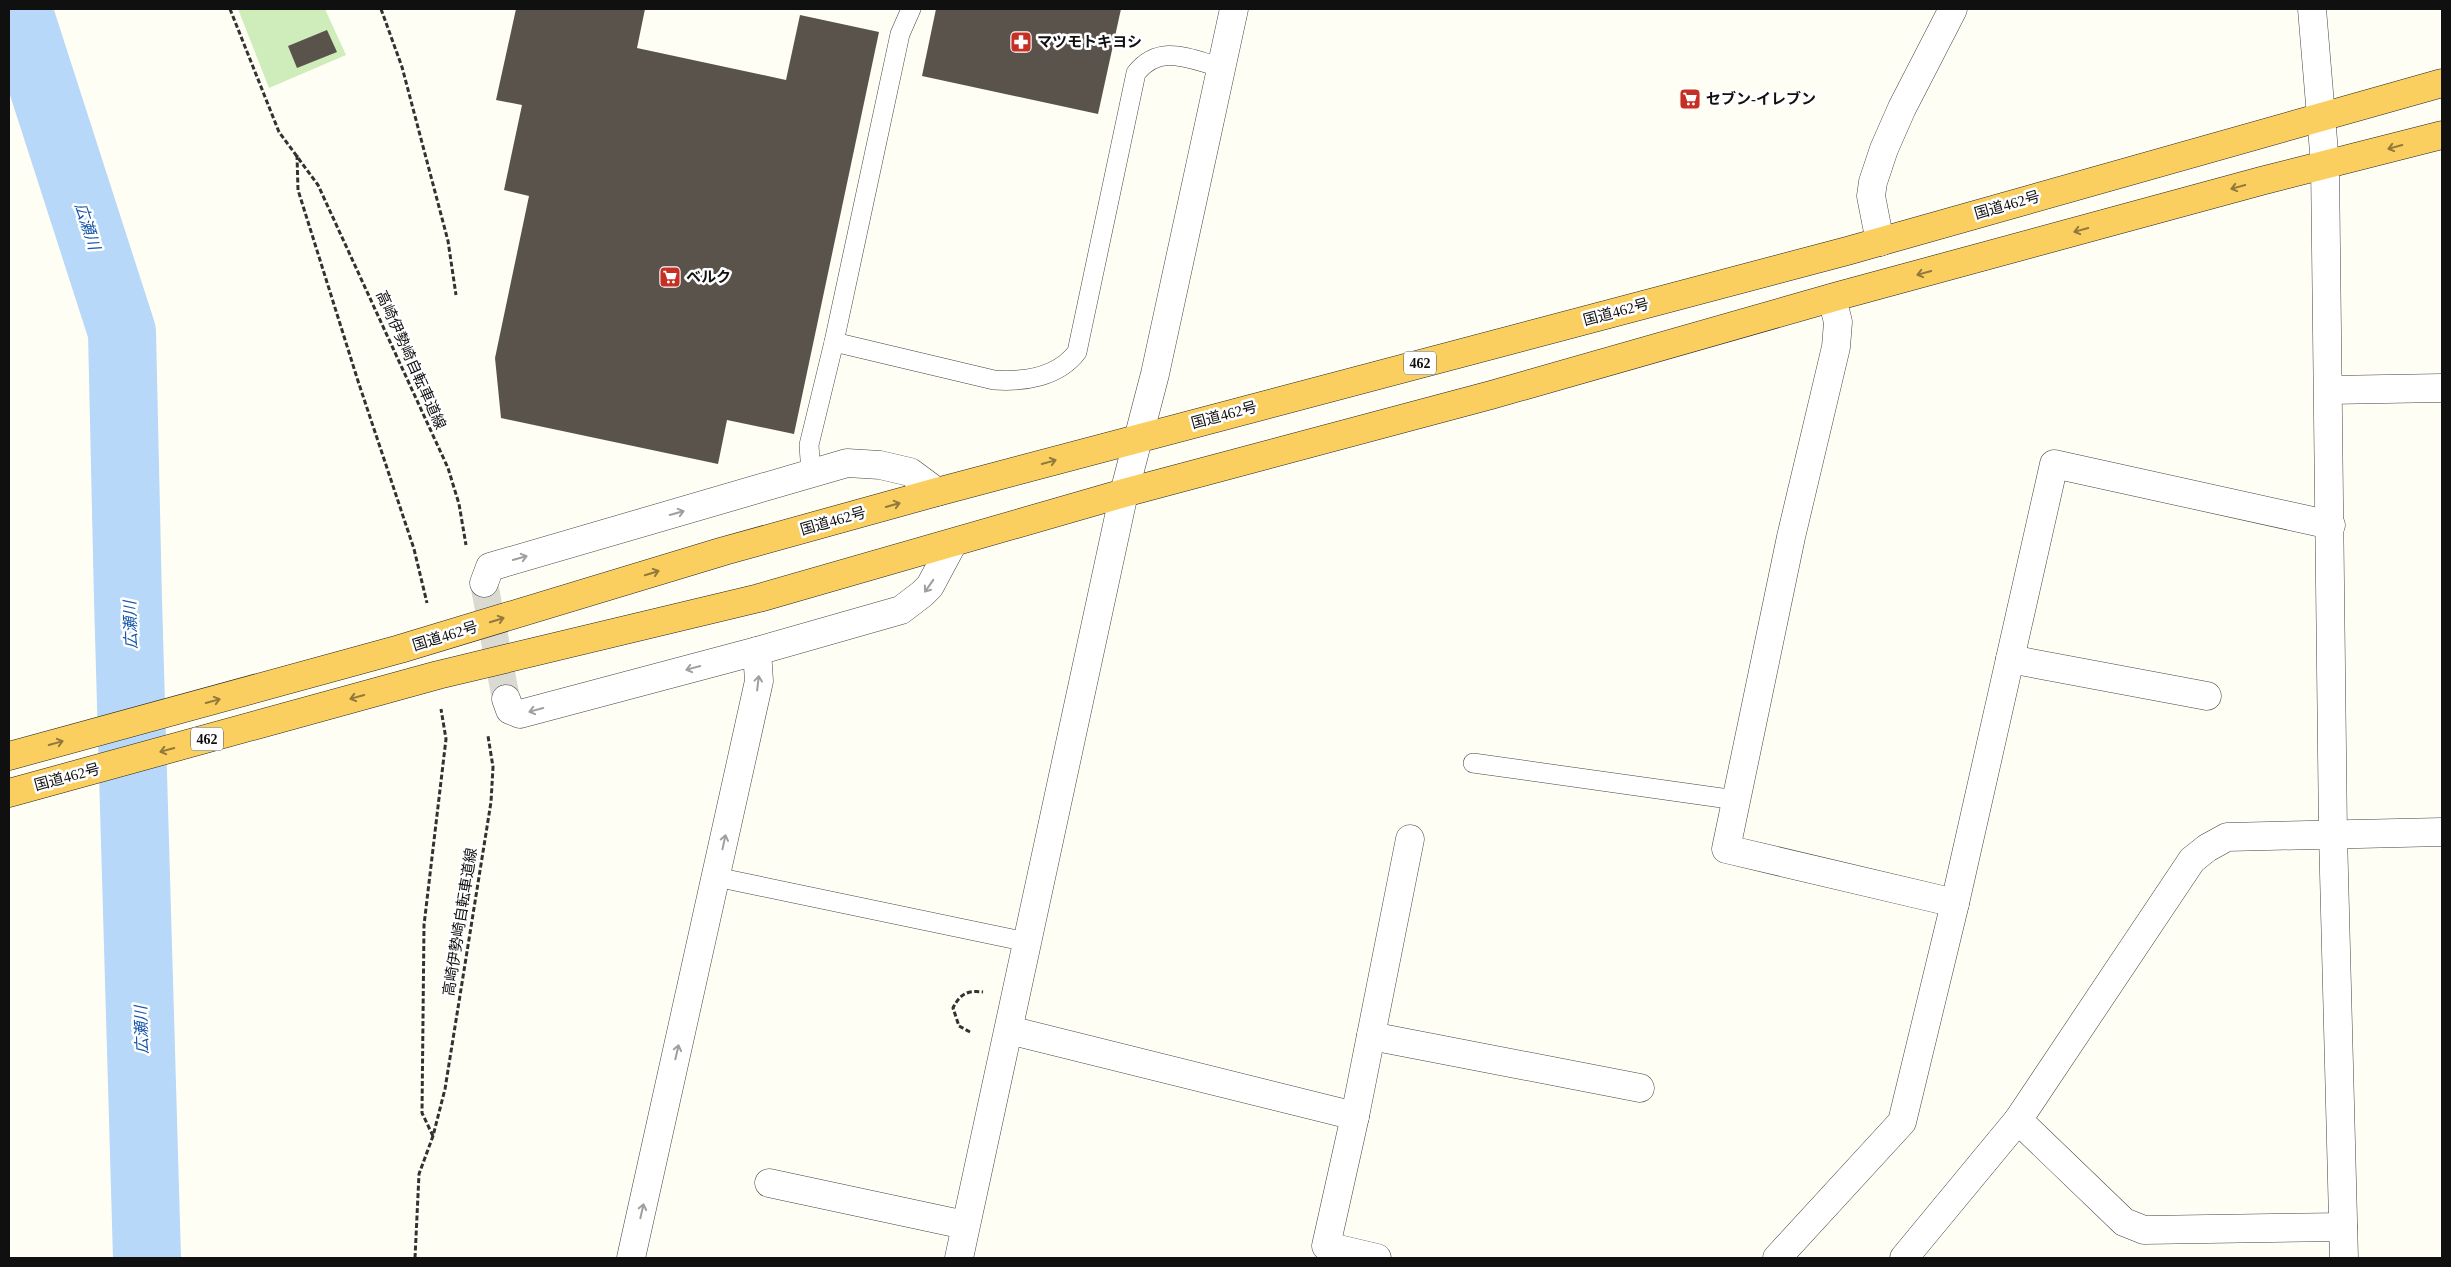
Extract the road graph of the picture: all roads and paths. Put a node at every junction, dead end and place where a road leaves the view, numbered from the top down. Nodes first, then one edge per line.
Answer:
1 (230, 9) edge
2 (381, 9) edge
3 (911, 9) edge
4 (1234, 9) edge
5 (1953, 9) edge
6 (2312, 9) edge
7 (1220, 67) junction
8 (2442, 83) edge
9 (2322, 116) junction
10 (2442, 135) edge
11 (297, 154) junction
12 (2325, 164) junction
13 (1880, 242) junction
14 (456, 295) dead end
15 (1832, 298) junction
16 (834, 342) junction
17 (2442, 388) edge
18 (2329, 390) junction
19 (1139, 438) junction
20 (811, 474) junction
21 (937, 492) junction
22 (1124, 493) junction
23 (2331, 524) junction
24 (953, 543) junction
25 (467, 553) dead end
26 (484, 583) dead end
27 (427, 603) dead end
28 (757, 651) junction
29 (2010, 659) junction
30 (2207, 696) dead end
31 (506, 699) tunnel mouth
32 (441, 709) dead end
33 (486, 727) dead end
34 (9, 756) edge
35 (1473, 763) dead end
36 (9, 793) edge
37 (1736, 800) junction
38 (2442, 832) edge
39 (2333, 834) junction
40 (1410, 840) dead end
41 (716, 877) junction
42 (1955, 903) junction
43 (1027, 942) junction
44 (987, 992) dead end
45 (1009, 1030) junction
46 (970, 1032) dead end
47 (1371, 1036) junction
48 (1640, 1088) dead end
49 (1355, 1116) junction
50 (2018, 1120) junction
51 (432, 1136) junction
52 (769, 1183) dead end
53 (965, 1225) junction
54 (2344, 1227) junction
55 (1324, 1252) edge
56 (415, 1258) edge
57 (631, 1258) edge
58 (959, 1258) edge
59 (1377, 1258) edge
60 (1777, 1258) edge
61 (1904, 1258) edge
62 (2344, 1258) edge

1 - 11 path, 高崎伊勢崎自転車道線
2 - 14 path
3 - 16 lane
4 - 7 street
5 - 13 street
6 - 9 street
7 - 16 lane
7 - 19 street
8 - 9 highway, 国道462号 / 462
9 - 12 street
9 - 13 highway, 国道462号 / 462
10 -> 12 highway, 国道462号 / 462
11 - 25 path, 高崎伊勢崎自転車道線
11 - 27 path
12 -> 15 highway, 国道462号 / 462
12 - 18 street
13 - 19 highway, 国道462号 / 462
15 - 22 highway, 国道462号 / 462
15 - 37 street
16 - 20 lane
17 - 18 street
18 - 23 street
21 -> 19 highway, 国道462号 / 462
19 - 22 street
20 - 21 street
26 -> 20 street
34 -> 21 highway, 国道462号 / 462
22 - 24 highway, 国道462号 / 462
22 - 43 street
23 - 29 street
23 - 39 street
24 -> 28 street
24 -> 36 highway, 国道462号 / 462
28 -> 31 street
41 -> 28 street
29 - 30 street
29 - 42 street
32 - 51 path, 高崎伊勢崎自転車道線
33 - 51 path, 高崎伊勢崎自転車道線
35 - 37 lane
37 - 42 street
38 - 39 street
39 - 50 street
39 - 54 street
40 - 47 street
41 - 43 lane
57 -> 41 street
42 - 60 street
43 - 45 street
44 - 46 path
45 - 49 street
45 - 53 street
47 - 48 street
47 - 49 street
49 - 55 street
50 - 54 street
50 - 61 street
51 - 56 path, 高崎伊勢崎自転車道線
52 - 53 street
53 - 58 street
54 - 62 street
55 - 59 street

